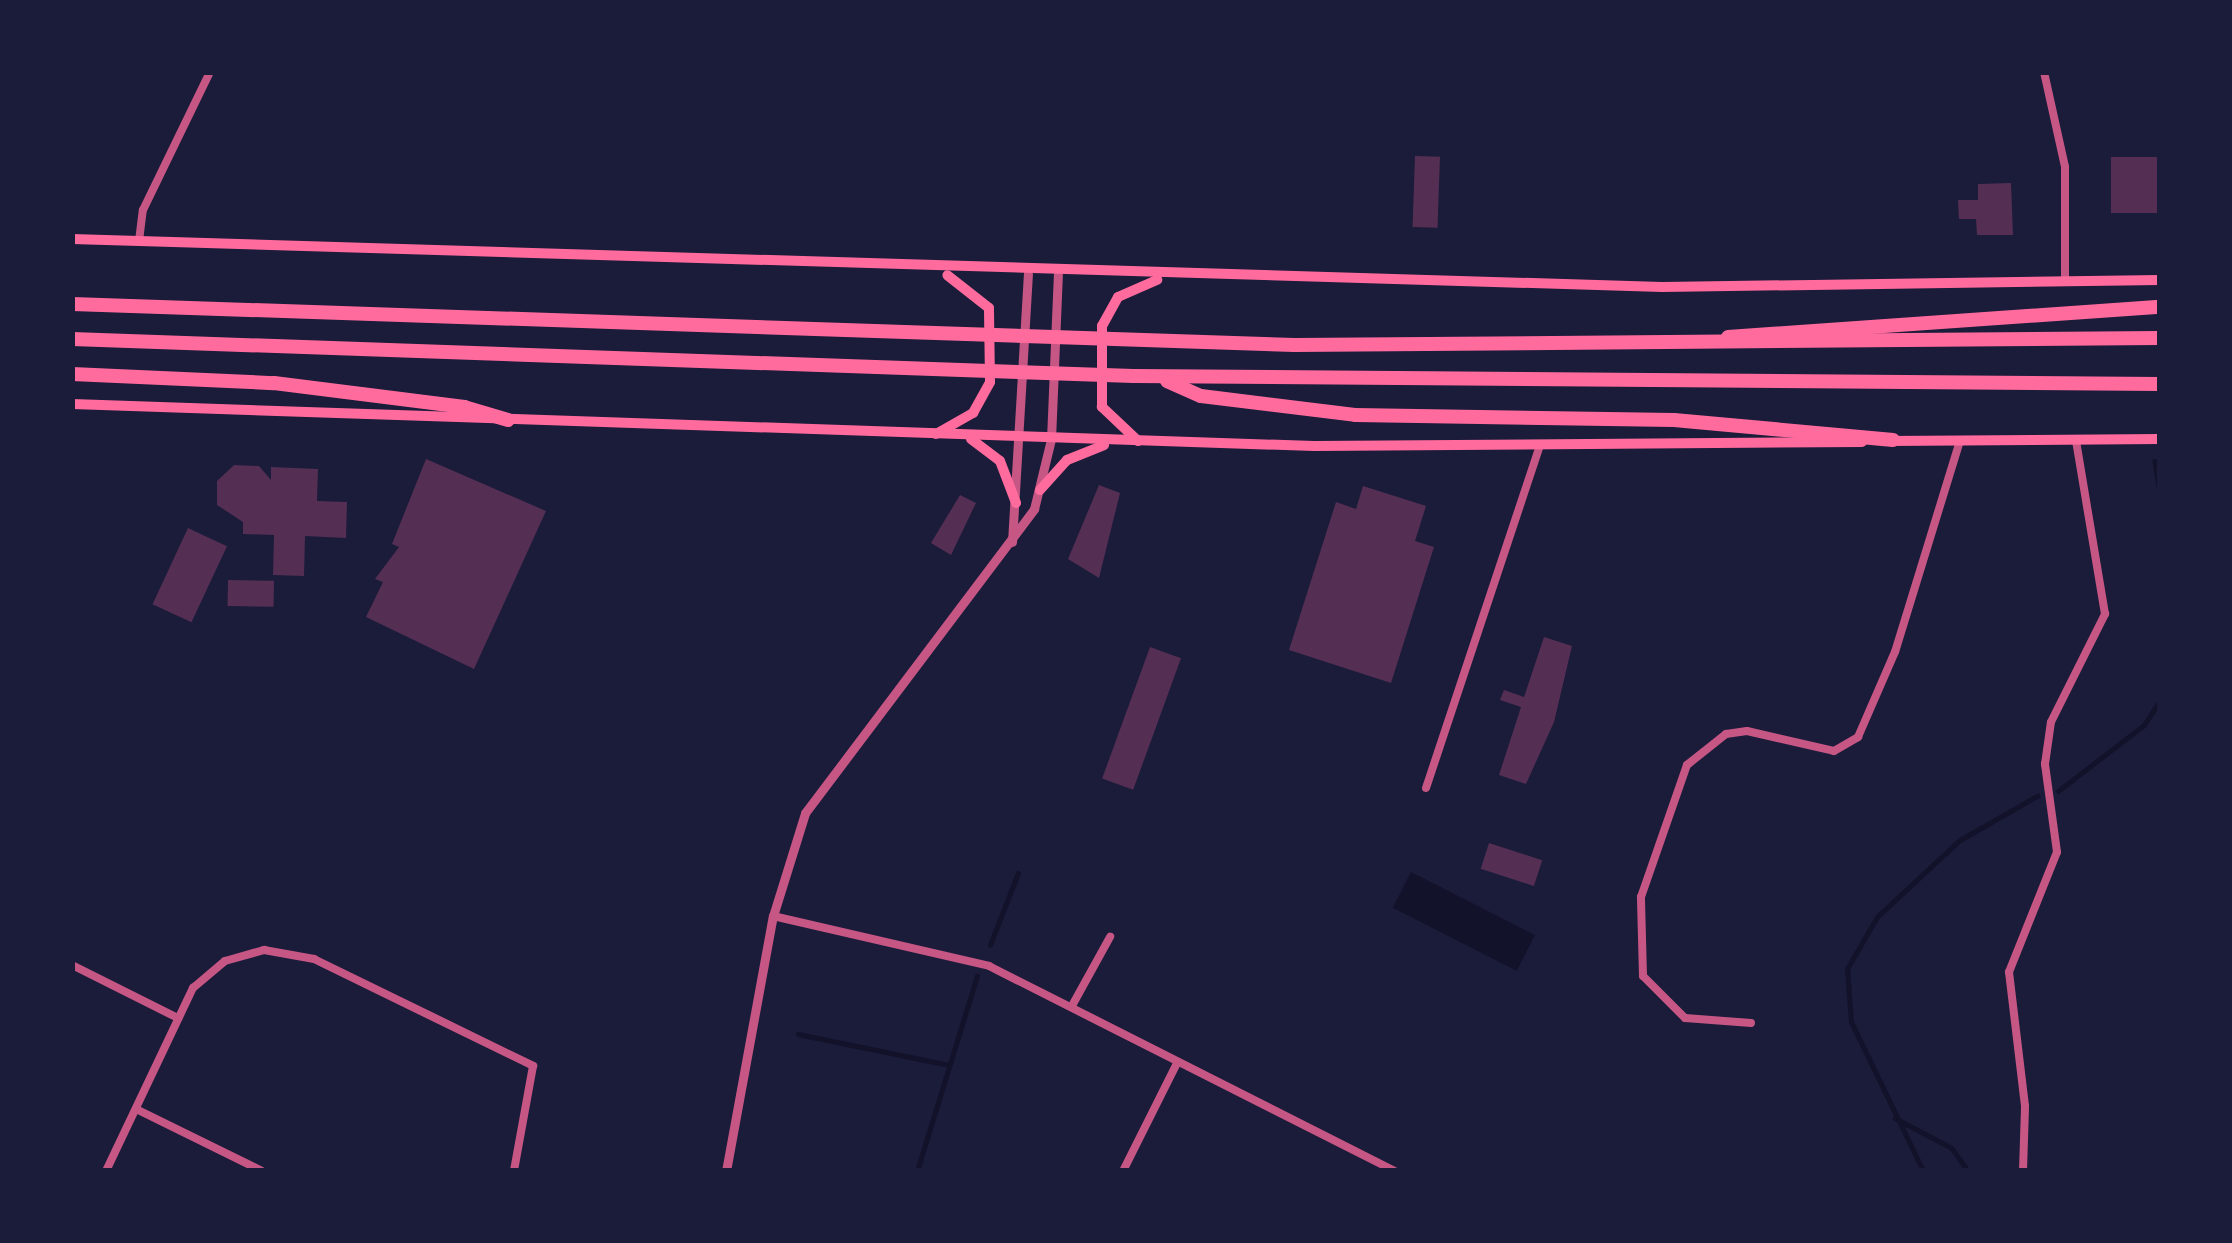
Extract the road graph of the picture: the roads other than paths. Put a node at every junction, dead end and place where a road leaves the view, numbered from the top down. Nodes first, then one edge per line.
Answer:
1 (210, 72) edge
2 (2044, 72) edge
3 (72, 238) edge
4 (139, 241) junction
5 (935, 270) junction
6 (1028, 273) junction
7 (1058, 274) junction
8 (1166, 277) junction
9 (2160, 280) edge
10 (2065, 281) junction
11 (72, 304) edge
12 (2160, 307) edge
13 (2160, 338) edge
14 (72, 339) edge
15 (1602, 348) junction
16 (72, 374) edge
17 (1157, 376) junction
18 (2160, 384) edge
19 (72, 404) edge
20 (508, 420) junction
21 (933, 435) junction
22 (968, 437) junction
23 (1023, 439) junction
24 (1051, 439) junction
25 (2160, 439) edge
26 (1893, 440) junction
27 (1960, 440) junction
28 (2076, 440) junction
29 (1119, 441) junction
30 (1140, 442) junction
31 (1539, 448) junction
32 (1040, 490) junction
33 (1016, 503) junction
34 (1012, 542) junction
35 (1426, 788) dead end
36 (773, 916) junction
37 (1109, 938) dead end
38 (72, 965) edge
39 (1073, 1004) junction
40 (178, 1018) junction
41 (1751, 1023) dead end
42 (1177, 1064) junction
43 (136, 1109) junction
44 (106, 1171) edge
45 (262, 1171) edge
46 (514, 1171) edge
47 (726, 1171) edge
48 (1123, 1171) edge
49 (1394, 1171) edge
50 (2023, 1171) edge

1 - 4 street
2 - 10 street
3 - 4 main road
4 - 5 main road
5 - 6 main road
5 - 21 main road
6 - 7 main road
6 - 23 street
7 - 8 main road
7 - 24 street
8 - 10 main road
8 - 30 main road
9 - 10 main road
11 - 15 highway
12 - 15 highway
13 - 15 highway
14 - 17 highway
16 - 20 highway
17 - 18 highway
17 - 26 highway
19 - 20 main road
20 - 21 main road
21 - 22 main road
22 - 23 main road
22 - 33 main road
23 - 24 main road
23 - 33 street
24 - 29 main road
24 - 32 street
25 - 28 main road
26 - 27 main road
26 - 31 main road
27 - 28 main road
27 - 41 street
28 - 50 street
29 - 30 main road
29 - 32 main road
30 - 31 main road
31 - 35 street
32 - 34 street
33 - 34 street
34 - 36 street
36 - 39 street
36 - 47 street
37 - 39 street
38 - 40 street
39 - 42 street
40 - 43 street
40 - 46 street
42 - 48 street
42 - 49 street
43 - 44 street
43 - 45 street

